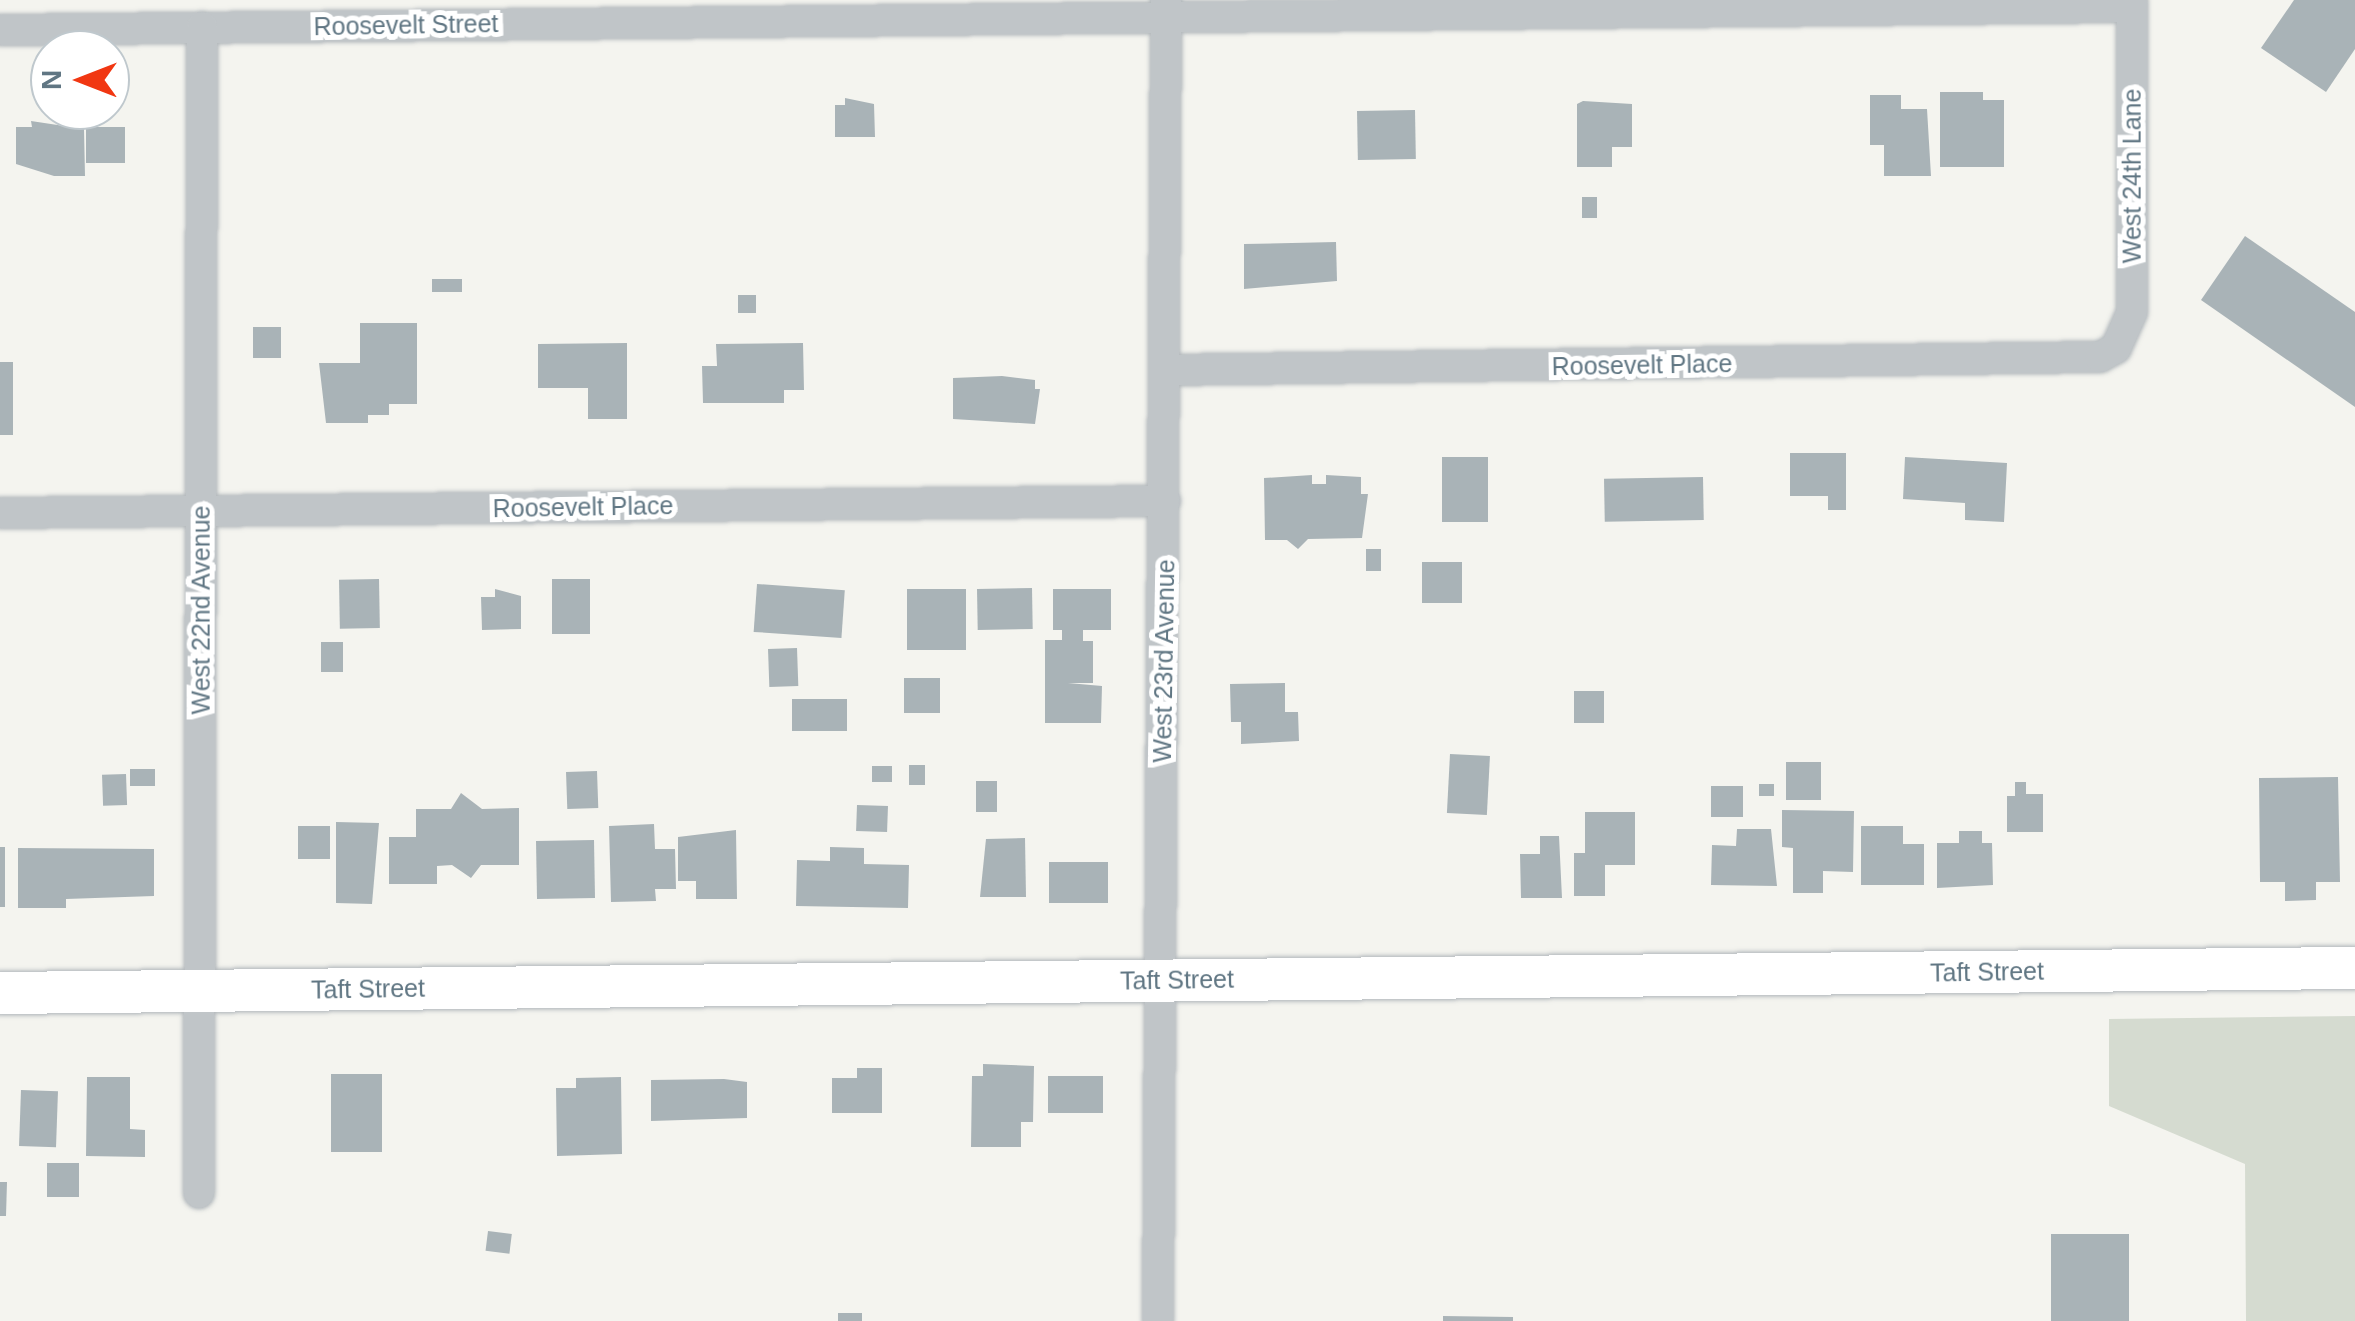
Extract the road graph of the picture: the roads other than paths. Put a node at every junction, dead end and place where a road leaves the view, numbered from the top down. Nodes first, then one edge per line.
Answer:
1 (2132, 3) edge
2 (1166, 8) edge
3 (202, 27) junction
4 (0, 30) edge
5 (2116, 348) joint
6 (1166, 370) junction
7 (1165, 501) junction
8 (201, 511) junction
9 (0, 513) edge
10 (2355, 968) edge
11 (1161, 980) junction
12 (199, 991) junction
13 (0, 992) edge
14 (199, 1193) dead end
15 (1158, 1321) edge

1 - 2 street, Roosevelt Street
1 - 5 street, West 24th Lane
2 - 3 street, Roosevelt Street
2 - 6 street, West 23rd Avenue
3 - 4 street, Roosevelt Street
3 - 8 street, West 22nd Avenue
5 - 6 street, Roosevelt Place
6 - 7 street, West 23rd Avenue
7 - 8 street, Roosevelt Place
7 - 11 street, West 23rd Avenue
8 - 9 street, Roosevelt Place
8 - 12 street, West 22nd Avenue
10 - 11 street, Taft Street
11 - 12 street, Taft Street
11 - 15 street, West 23rd Avenue
12 - 13 street, Taft Street
12 - 14 street, West 22nd Avenue

